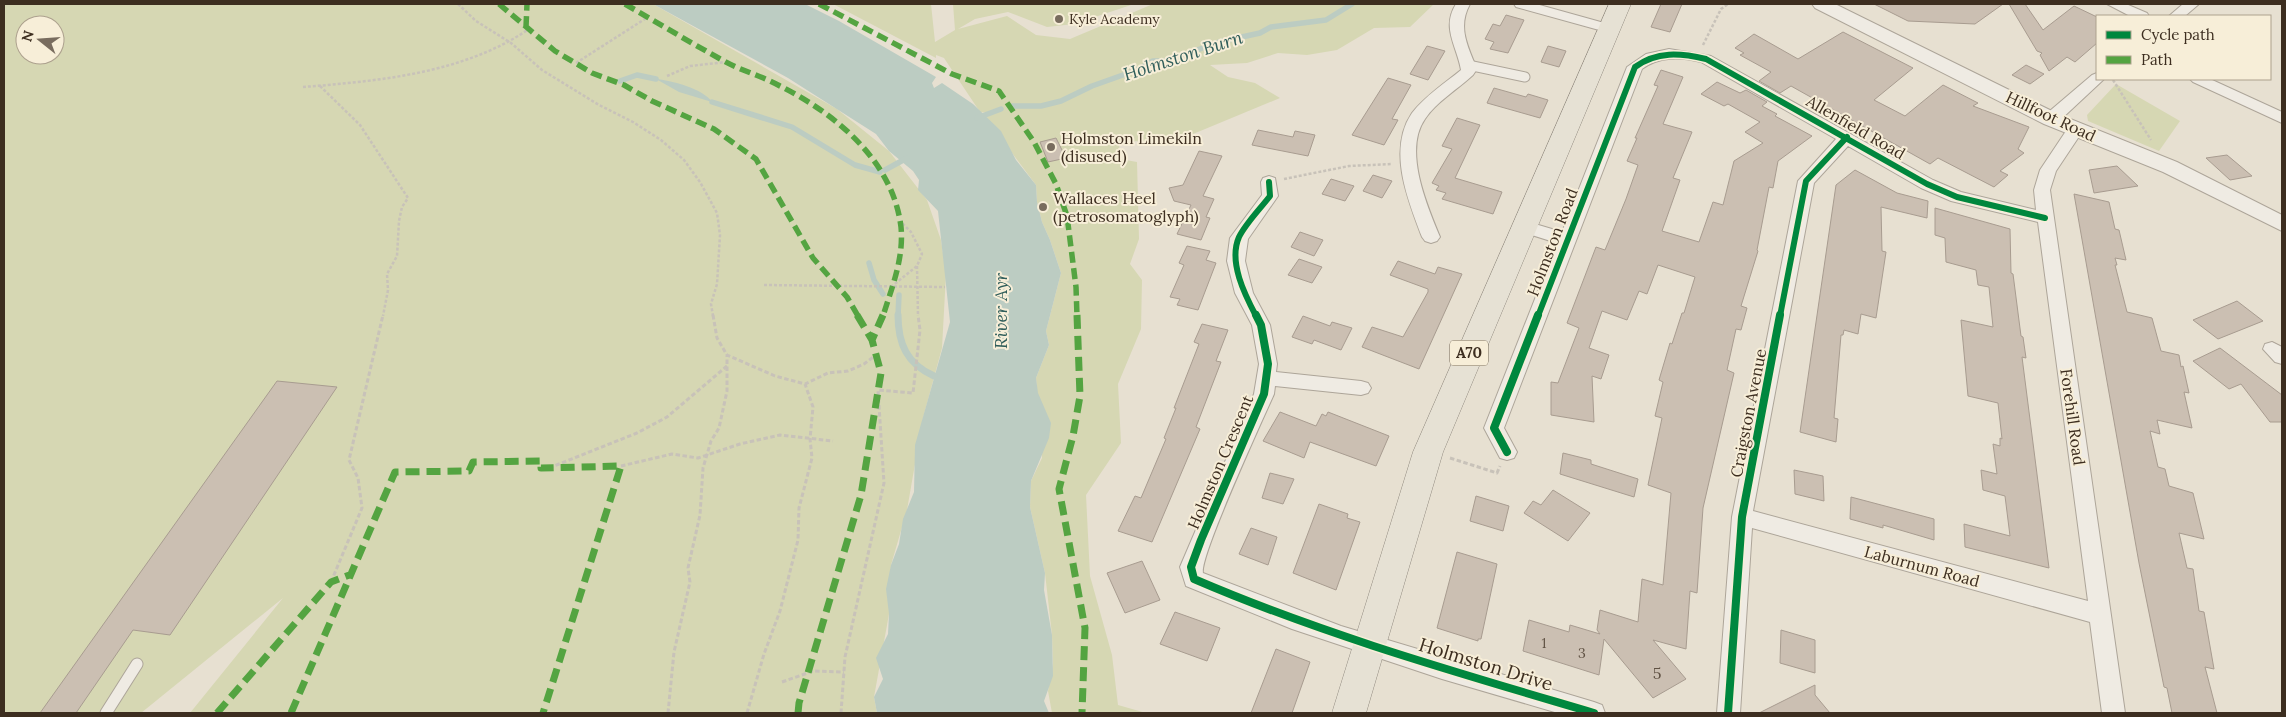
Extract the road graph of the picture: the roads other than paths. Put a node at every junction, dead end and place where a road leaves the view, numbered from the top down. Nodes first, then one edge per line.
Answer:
1 (1462, 4) edge
2 (1520, 4) edge
3 (1620, 4) edge
4 (1821, 4) edge
5 (2114, 4) edge
6 (2192, 4) edge
7 (2140, 15) edge
8 (2177, 15) edge
9 (1610, 29) junction
10 (1659, 55) joint
11 (1468, 65) junction
12 (1525, 77) dead end
13 (2096, 79) edge
14 (2200, 80) edge
15 (2282, 118) edge
16 (2051, 119) junction
17 (2076, 129) junction
18 (1848, 137) junction
19 (1269, 182) road end
20 (2045, 218) junction
21 (2282, 224) edge
22 (1525, 227) junction
23 (1431, 237) dead end
24 (1567, 240) junction
25 (1266, 378) junction
26 (1361, 388) dead end
27 (1507, 452) road end
28 (1742, 516) junction
29 (2102, 615) junction
30 (1369, 645) junction
31 (137, 664) dead end
32 (106, 713) edge
33 (1349, 713) edge
34 (1594, 713) edge
35 (1728, 713) edge
36 (2114, 713) edge

1 - 11 street
2 - 9 street
3 - 9 main road, Holmston Road / A70
4 - 16 street, Hillfoot Road
5 - 7 street
6 - 8 street
9 - 22 main road, Holmston Road / A70
10 - 18 street, Allenfield Road
10 - 24 street, Holmston Road
11 - 12 lane
11 - 23 street
13 - 16 street
14 - 15 street
16 - 17 street, Hillfoot Road
17 - 20 street, Forehill Road
17 - 21 street, Hillfoot Road
18 - 20 street, Allenfield Road
18 - 28 street, Craigston Avenue
19 - 25 street, Holmston Crescent
20 - 29 street, Forehill Road
22 - 24 street
22 - 30 main road, Holmston Road / A70
24 - 27 street, Holmston Road
25 - 26 street, Holmston Crescent
25 - 30 street, Holmston Crescent
28 - 29 street, Laburnum Road
28 - 35 street, Craigston Avenue
29 - 36 street, Forehill Road
30 - 33 main road, Holmston Road / A70
30 - 34 street, Holmston Drive
31 - 32 lane

